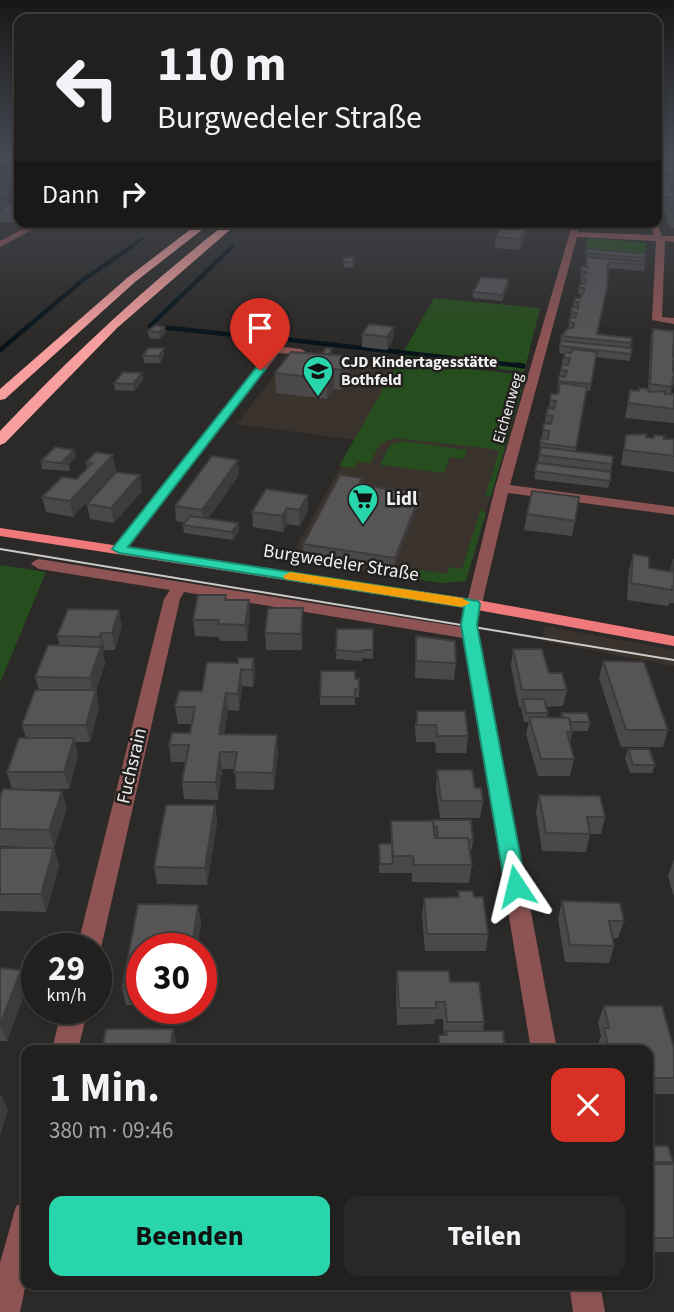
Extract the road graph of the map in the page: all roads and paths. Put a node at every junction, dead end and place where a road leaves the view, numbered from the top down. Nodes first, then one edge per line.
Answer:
1 (31, 228) edge
2 (199, 228) edge
3 (226, 228) edge
4 (575, 228) edge
5 (656, 228) edge
6 (660, 238) junction
7 (674, 239) edge
8 (0, 244) edge
9 (674, 321) edge
10 (301, 352) edge
11 (0, 396) edge
12 (0, 440) edge
13 (502, 488) junction
14 (674, 511) edge
15 (0, 532) edge
16 (119, 549) junction
17 (40, 564) dead end
18 (180, 586) junction
19 (472, 604) junction
20 (472, 634) junction
21 (674, 640) edge
22 (93, 933) edge
23 (71, 1024) edge
24 (66, 1045) edge
25 (543, 1045) edge
26 (21, 1238) edge
27 (585, 1290) edge
28 (4, 1312) edge
29 (589, 1312) edge

1 - 8 street
2 - 11 highway
3 - 12 highway
4 - 6 street
4 - 13 street, Eichenweg
5 - 6 street
6 - 7 street
6 - 9 street
10 - 16 street
13 - 14 street
13 - 19 street, Eichenweg
15 - 16 main road, Burgwedeler Straße
16 - 19 main road, Burgwedeler Straße
17 - 18 street
18 - 20 street
18 - 22 street, Fuchsrain
19 - 20 street, Eichenweg
19 - 21 main road, Burgwedeler Straße
20 - 25 street, Eichenweg
23 - 24 street
26 - 28 street
27 - 29 street

